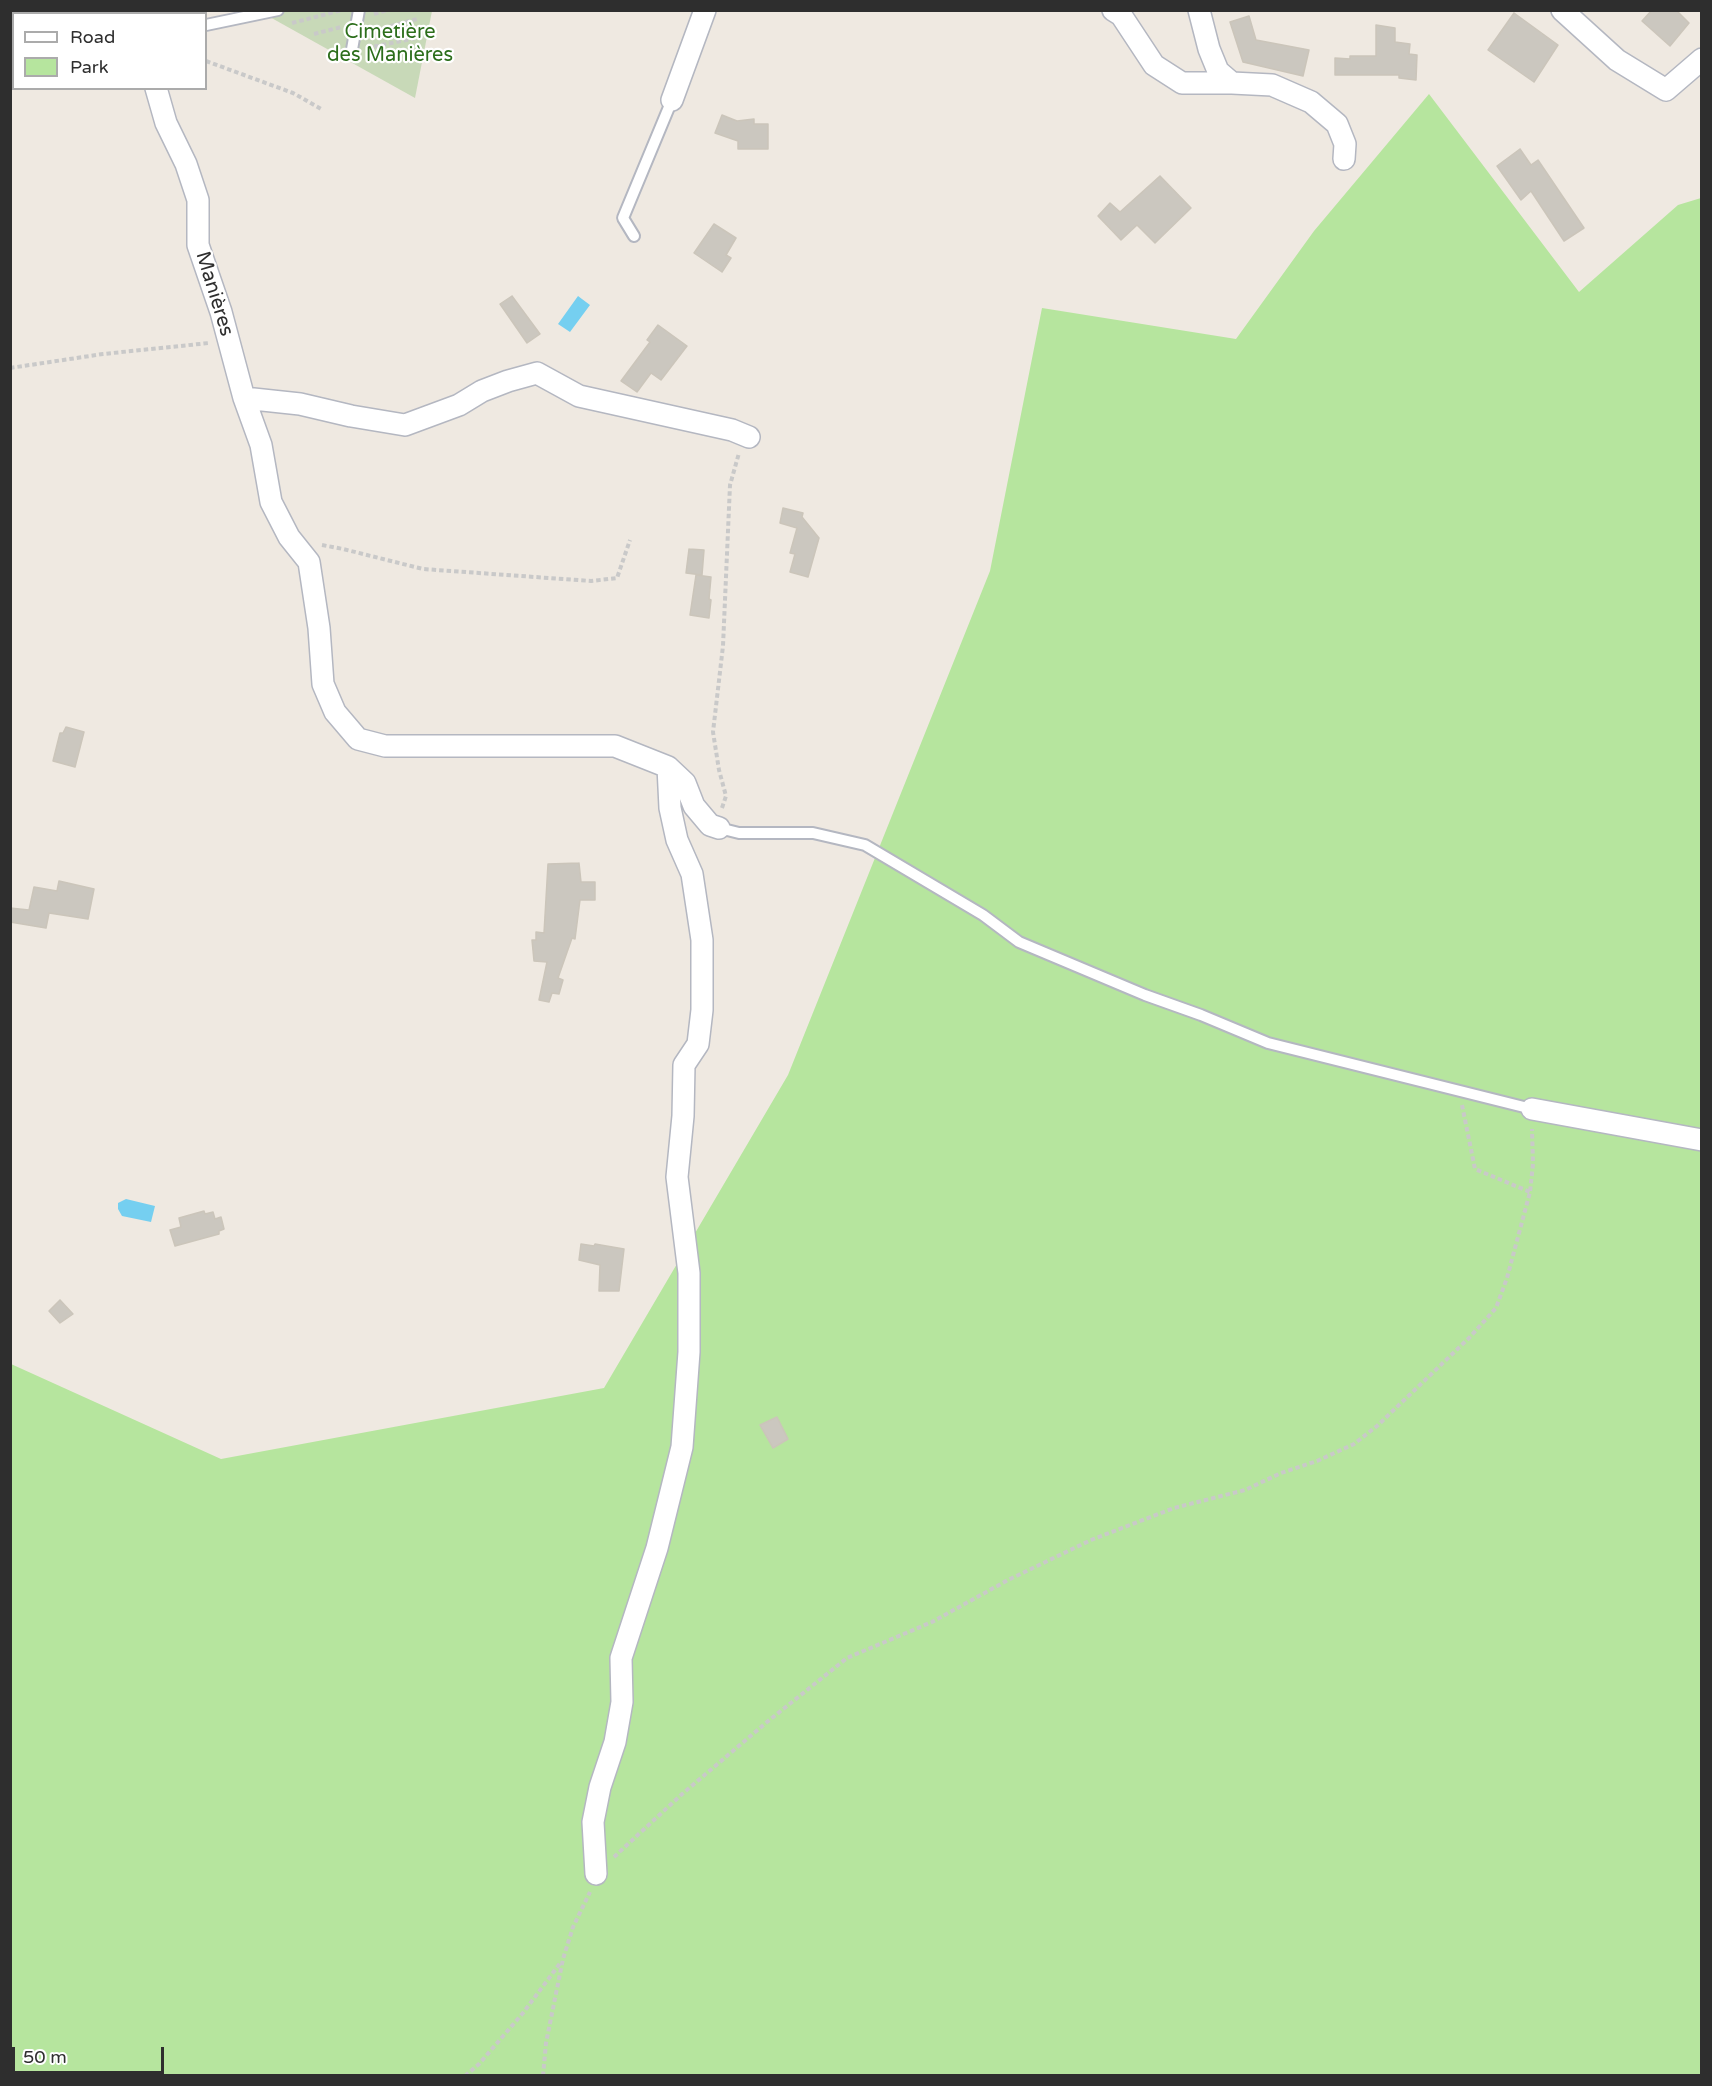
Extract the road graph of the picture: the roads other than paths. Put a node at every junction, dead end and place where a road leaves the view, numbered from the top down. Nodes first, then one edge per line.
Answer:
1 (278, 10) edge
2 (359, 10) edge
3 (705, 10) edge
4 (1113, 10) edge
5 (1199, 10) edge
6 (1562, 10) edge
7 (207, 25) edge
8 (352, 54) road end
9 (1701, 59) edge
10 (1232, 83) junction
11 (157, 90) edge
12 (672, 100) joint
13 (1344, 159) dead end
14 (634, 236) dead end
15 (244, 398) junction
16 (746, 436) road end
17 (668, 767) junction
18 (717, 828) joint
19 (1532, 1109) joint
20 (1701, 1140) edge
21 (596, 1874) road end

1 - 7 lane
2 - 8 lane
3 - 12 street
4 - 10 street
5 - 10 street
6 - 9 street
10 - 13 street
11 - 15 street, Manières
12 - 14 lane
15 - 16 street
15 - 17 street, Manières
17 - 18 street
17 - 21 street
18 - 19 lane
19 - 20 street

